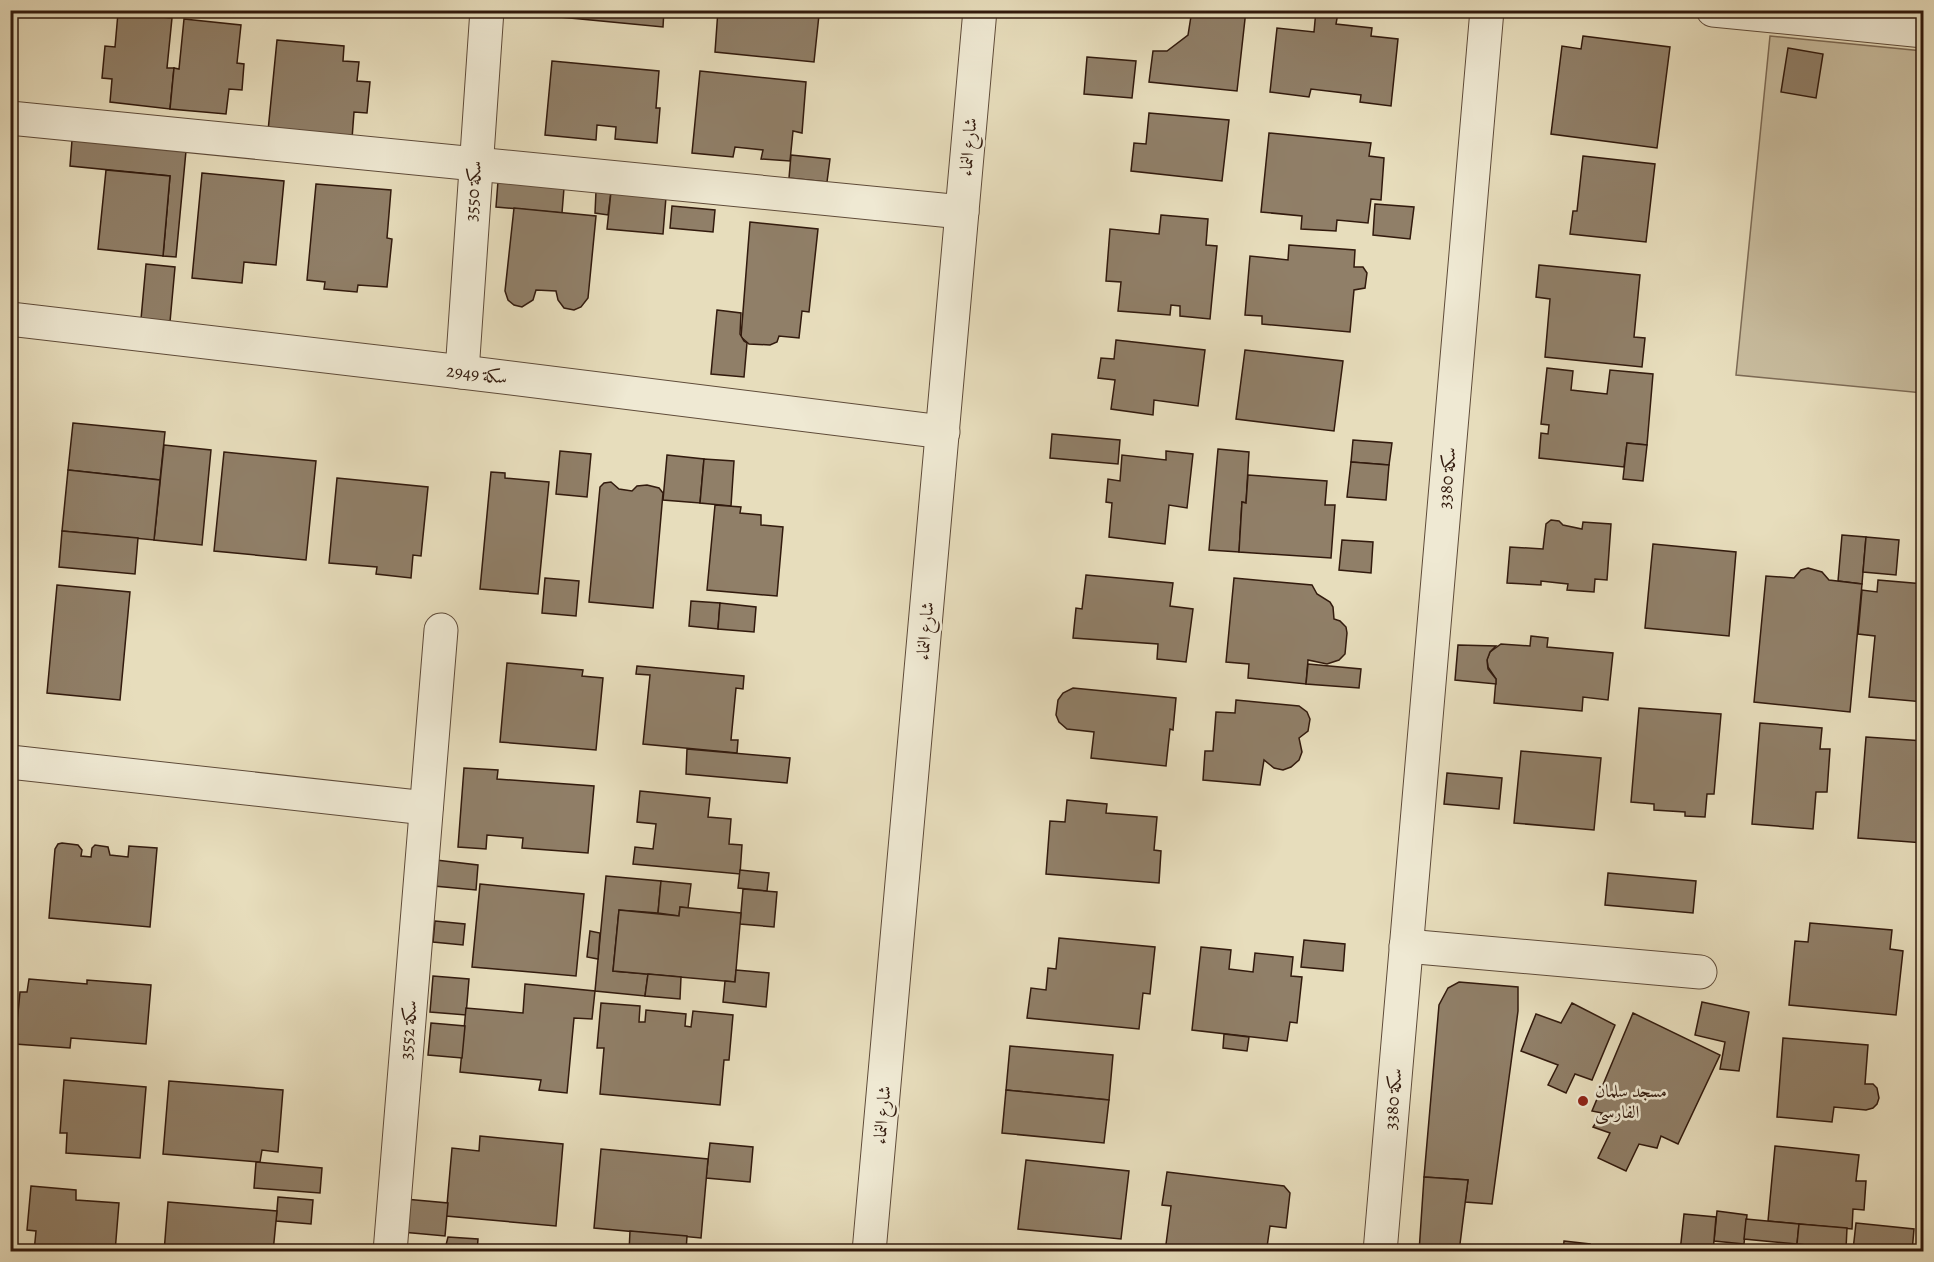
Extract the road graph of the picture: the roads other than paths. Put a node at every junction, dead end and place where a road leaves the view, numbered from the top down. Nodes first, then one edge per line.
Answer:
1 (487, 10) edge
2 (980, 10) edge
3 (1487, 10) edge
4 (1713, 10) edge
5 (1923, 31) edge
6 (10, 118) edge
7 (475, 163) junction
8 (962, 212) junction
9 (10, 319) edge
10 (462, 372) junction
11 (943, 432) junction
12 (441, 630) dead end
13 (10, 762) edge
14 (426, 808) junction
15 (1406, 946) junction
16 (1700, 972) dead end
17 (390, 1251) edge
18 (869, 1251) edge
19 (1380, 1251) edge

1 - 7 street, سكة 3550
2 - 8 street, شارع النماء
3 - 15 street, سكة 3380
4 - 5 street
6 - 7 street
7 - 8 street
7 - 10 street, سكة 3550
8 - 11 street, شارع النماء
9 - 10 street, سكة 2949
10 - 11 street, سكة 2949
11 - 18 street, شارع النماء
12 - 14 street, سكة 3552
13 - 14 street
14 - 17 street, سكة 3552
15 - 16 street
15 - 19 street, سكة 3380

